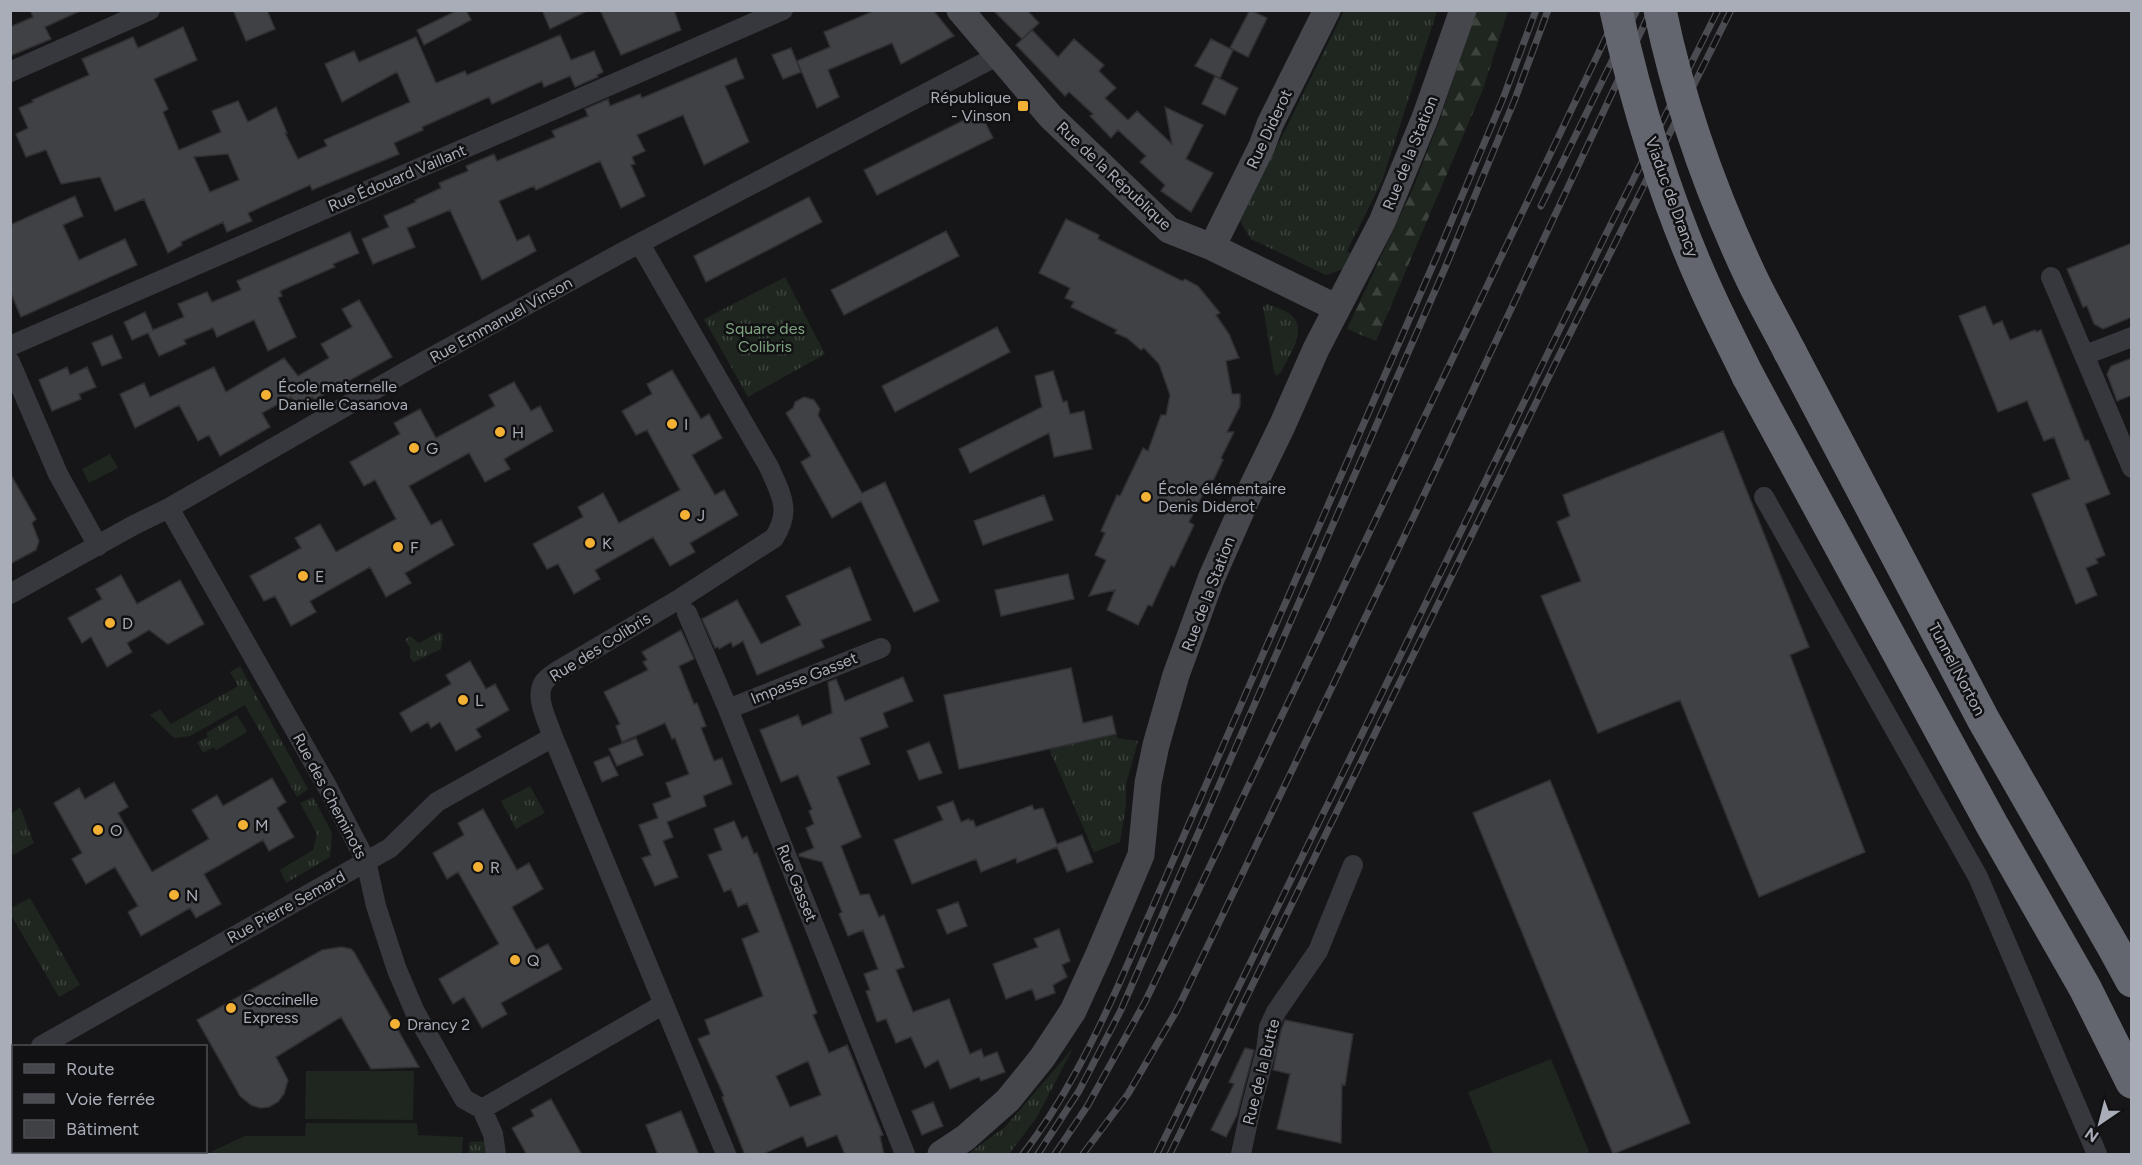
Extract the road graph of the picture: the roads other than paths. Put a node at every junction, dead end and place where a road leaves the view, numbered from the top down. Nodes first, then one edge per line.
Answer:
1 (150, 10) edge
2 (783, 10) edge
3 (960, 10) edge
4 (1327, 10) edge
5 (1462, 10) edge
6 (1616, 10) edge
7 (1660, 10) edge
8 (997, 56) junction
9 (10, 72) edge
10 (640, 244) junction
11 (1212, 247) junction
12 (2051, 277) dead end
13 (1337, 308) junction
14 (2132, 337) edge
15 (10, 346) edge
16 (2085, 356) junction
17 (10, 362) edge
18 (2132, 468) edge
19 (1764, 497) dead end
20 (169, 508) junction
21 (98, 546) junction
22 (10, 594) edge
23 (687, 613) dead end
24 (881, 648) dead end
25 (728, 709) junction
26 (553, 737) junction
27 (366, 861) junction
28 (1353, 866) dead end
29 (2132, 981) edge
30 (664, 1004) junction
31 (44, 1045) edge
32 (2132, 1082) edge
33 (482, 1109) junction
34 (496, 1155) edge
35 (726, 1155) edge
36 (905, 1155) edge
37 (941, 1155) edge
38 (1241, 1155) edge
39 (2097, 1155) edge

1 - 9 street
2 - 15 street, Rue Édouard Vaillant
3 - 8 street, Rue de la République
4 - 11 street, Rue Diderot
5 - 13 street, Rue de la Station
6 - 32 highway, Viaduc de Drancy, bridge
7 - 29 highway, Tunnel Norton, bridge
8 - 10 street, Rue Emmanuel Vinson
8 - 11 street, Rue de la République
10 - 20 street, Rue Emmanuel Vinson
10 - 26 street, Rue des Colibris
11 - 13 street, Rue de la République
12 - 16 street
13 - 37 street, Rue de la Station
14 - 16 street
16 - 18 street
17 - 21 street
19 - 39 street
20 - 21 street, Rue Emmanuel Vinson
20 - 27 street, Rue des Cheminots
21 - 22 street, Rue Emmanuel Vinson
23 - 25 street, Rue Gasset
24 - 25 street, Impasse Gasset
25 - 36 street, Rue Gasset
26 - 27 street, Rue Pierre Semard
26 - 30 street, Rue des Colibris
27 - 31 street, Rue Pierre Semard
27 - 33 street, Rue des Cheminots
28 - 38 street, Rue de la Butte
30 - 33 street
30 - 35 street, Rue des Colibris
33 - 34 street, Rue des Cheminots

